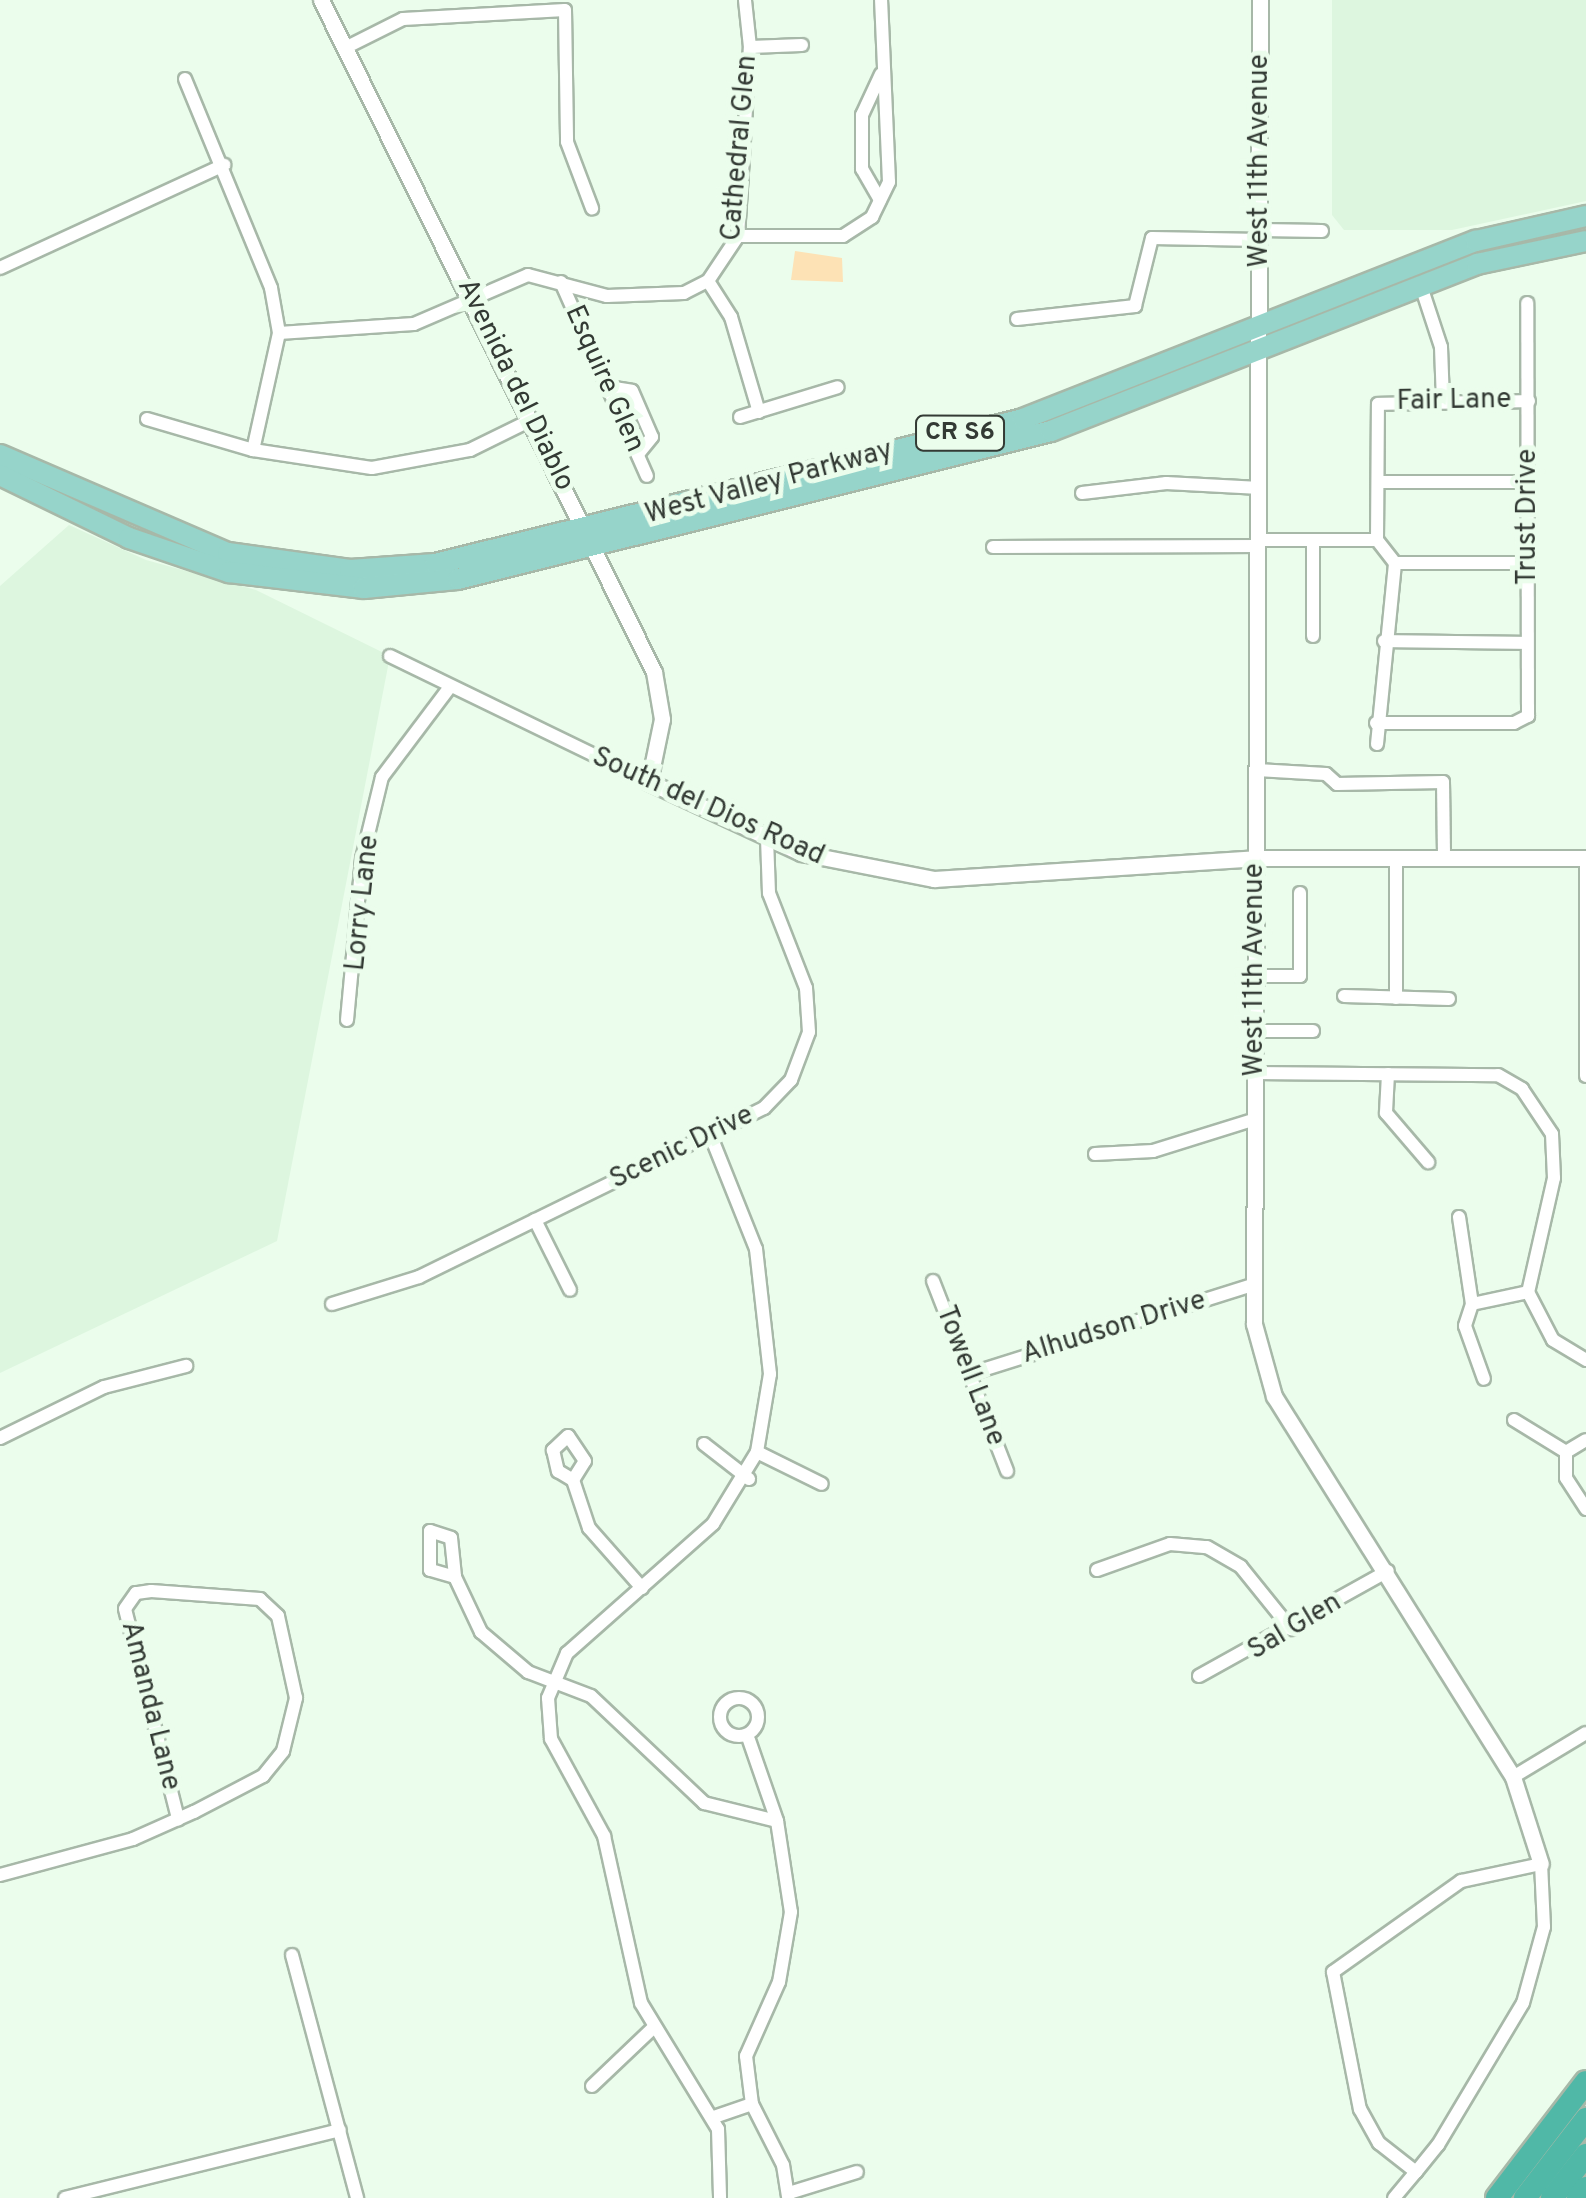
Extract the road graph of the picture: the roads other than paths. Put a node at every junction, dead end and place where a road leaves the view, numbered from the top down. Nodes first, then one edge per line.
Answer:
1 (321, 0) edge
2 (745, 0) edge
3 (881, 0) edge
4 (1260, 0) edge
5 (802, 45) dead end
6 (750, 47) junction
7 (345, 48) junction
8 (882, 72) junction
9 (185, 80) dead end
10 (224, 165) junction
11 (880, 200) junction
12 (592, 208) dead end
13 (1586, 216) edge
14 (1322, 231) dead end
15 (1261, 235) junction
16 (738, 236) junction
17 (1586, 241) edge
18 (0, 268) edge
19 (708, 281) junction
20 (561, 282) junction
21 (1421, 286) junction
22 (472, 298) junction
23 (1527, 302) dead end
24 (1017, 319) dead end
25 (279, 333) junction
26 (1258, 342) junction
27 (838, 386) dead end
28 (608, 387) junction
29 (1530, 400) junction
30 (1443, 401) junction
31 (759, 412) junction
32 (740, 417) dead end
33 (147, 419) dead end
34 (533, 420) junction
35 (253, 450) junction
36 (638, 454) junction
37 (0, 456) edge
38 (0, 475) edge
39 (648, 476) dead end
40 (1378, 482) junction
41 (1528, 482) junction
42 (1260, 488) junction
43 (1082, 493) dead end
44 (591, 538) junction
45 (1313, 540) junction
46 (1377, 540) junction
47 (1259, 543) junction
48 (994, 548) dead end
49 (1528, 562) junction
50 (1395, 563) junction
51 (1313, 636) dead end
52 (1384, 642) junction
53 (1527, 643) junction
54 (390, 656) dead end
55 (448, 688) junction
56 (1376, 723) junction
57 (1377, 744) dead end
58 (1257, 770) junction
59 (650, 782) junction
60 (768, 840) junction
61 (1256, 858) junction
62 (1396, 858) junction
63 (1444, 858) junction
64 (1586, 858) edge
65 (1300, 893) dead end
66 (1586, 898) edge
67 (1253, 976) junction
68 (1344, 996) dead end
69 (1396, 998) junction
70 (1449, 999) dead end
71 (347, 1020) dead end
72 (1254, 1030) junction
73 (1313, 1031) dead end
74 (1254, 1073) junction
75 (1388, 1074) junction
76 (1586, 1076) edge
77 (1256, 1118) junction
78 (710, 1134) junction
79 (1095, 1154) dead end
80 (1428, 1162) dead end
81 (1459, 1217) dead end
82 (535, 1220) junction
83 (932, 1281) dead end
84 (1255, 1284) junction
85 (570, 1290) dead end
86 (1528, 1292) junction
87 (332, 1304) dead end
88 (1472, 1304) junction
89 (1586, 1360) edge
90 (186, 1366) dead end
91 (972, 1373) junction
92 (1484, 1379) dead end
93 (1514, 1420) dead end
94 (0, 1438) edge
95 (1586, 1440) edge
96 (704, 1444) dead end
97 (757, 1452) junction
98 (1566, 1452) junction
99 (1006, 1471) dead end
100 (748, 1479) junction
101 (573, 1480) dead end
102 (822, 1484) dead end
103 (1586, 1510) edge
104 (1097, 1570) dead end
105 (1388, 1571) junction
106 (455, 1577) dead end
107 (642, 1588) junction
108 (1292, 1629) junction
109 (1199, 1676) dead end
110 (552, 1684) junction
111 (1586, 1733) edge
112 (749, 1740) dead end
113 (1513, 1777) junction
114 (178, 1819) junction
115 (777, 1821) junction
116 (1541, 1864) junction
117 (0, 1876) edge
118 (292, 1955) dead end
119 (653, 2028) junction
120 (1586, 2071) edge
121 (1586, 2082) edge
122 (592, 2086) dead end
123 (752, 2104) junction
124 (714, 2117) junction
125 (1559, 2117) junction
126 (1586, 2119) edge
127 (340, 2130) junction
128 (1586, 2155) edge
129 (857, 2172) dead end
130 (1416, 2172) junction
131 (1586, 2188) edge
132 (789, 2196) edge
133 (65, 2198) edge
134 (357, 2198) edge
135 (720, 2198) edge
136 (1394, 2198) edge
137 (1496, 2198) edge
138 (1524, 2198) edge
139 (1552, 2198) edge
140 (1583, 2198) edge

1 - 7 street, Avenida del Diablo
2 - 6 street, Cathedral Glen
3 - 8 street
4 - 15 street, West 11th Avenue
5 - 6 street
6 - 16 street, Cathedral Glen
7 - 12 street
7 - 22 street, Avenida del Diablo
8 - 11 street
8 - 11 street
9 - 10 street
10 - 18 street
10 - 25 street
11 - 16 street
13 - 26 main road, West Valley Parkway / CR S6
14 - 15 street
15 - 24 street
15 - 26 street, West 11th Avenue
16 - 19 street, Cathedral Glen
17 - 21 main road, West Valley Parkway / CR S6
19 - 20 street
19 - 31 street
20 - 22 street
20 - 28 street, Esquire Glen
21 - 26 main road, West Valley Parkway / CR S6
21 - 30 street
22 - 25 street
22 - 34 street, Avenida del Diablo
23 - 29 street, Trust Drive
25 - 35 street
26 - 42 street, West 11th Avenue
26 - 44 main road, West Valley Parkway / CR S6
27 - 31 street
28 - 36 street, Esquire Glen
28 - 36 street
29 - 30 street, Fair Lane
29 - 41 street, Trust Drive
30 - 40 street, Fair Lane
31 - 32 street
33 - 35 street
34 - 35 street
34 - 44 street, Avenida del Diablo
36 - 39 street, Esquire Glen
37 - 44 main road, West Valley Parkway / CR S6
38 - 44 main road, West Valley Parkway / CR S6
40 - 41 street
40 - 46 street
41 - 49 street, Trust Drive
42 - 43 street
42 - 47 street, West 11th Avenue
44 - 59 street, Avenida del Diablo
45 - 46 street
45 - 47 street
45 - 51 street
46 - 50 street
47 - 48 street
47 - 58 street, West 11th Avenue
49 - 50 street
49 - 53 street, Trust Drive
50 - 52 street
52 - 53 street
52 - 56 street
53 - 56 street, Trust Drive
54 - 55 street, South del Dios Road
55 - 59 street, South del Dios Road
55 - 71 street, Lorry Lane
56 - 57 street
58 - 61 street, West 11th Avenue
58 - 63 street
59 - 60 street, South del Dios Road
60 - 61 street, South del Dios Road
60 - 78 street, Scenic Drive
61 - 62 street, South del Dios Road
61 - 67 street, West 11th Avenue
62 - 63 street, South del Dios Road
62 - 69 street
63 - 64 street, South del Dios Road
64 - 66 street
65 - 67 street
66 - 76 street
67 - 72 street, West 11th Avenue
68 - 69 street
69 - 70 street
72 - 73 street
72 - 74 street, West 11th Avenue
74 - 75 street
74 - 77 street, West 11th Avenue
75 - 80 street
75 - 86 street
77 - 79 street
77 - 84 street, West 11th Avenue
78 - 82 street, Scenic Drive
78 - 97 street
81 - 88 street
82 - 85 street
82 - 87 street, Scenic Drive
83 - 91 street, Towell Lane
84 - 91 street, Alhudson Drive
84 - 105 street, West 11th Avenue
86 - 88 street
86 - 89 street
88 - 92 street
90 - 94 street
91 - 99 street, Towell Lane
93 - 98 street
95 - 98 street
96 - 100 street
97 - 100 street
97 - 102 street
98 - 103 street
100 - 107 street
101 - 107 street
104 - 108 street
105 - 108 street, Sal Glen
105 - 113 street, West 11th Avenue
106 - 110 street
107 - 110 street
108 - 109 street, Sal Glen
110 - 115 street
110 - 119 street
111 - 113 street
112 - 115 street
113 - 116 street, West 11th Avenue
114 - 114 street, Amanda Lane
114 - 117 street, Amanda Lane
115 - 123 street
116 - 130 street
116 - 130 street
118 - 127 street
119 - 122 street
119 - 124 street
120 - 125 highway
121 - 125 highway
123 - 124 street
123 - 132 street
124 - 135 street
125 - 137 highway
126 - 138 highway
127 - 133 street
127 - 134 street
128 - 139 highway
129 - 132 street
130 - 136 street
131 - 140 highway

